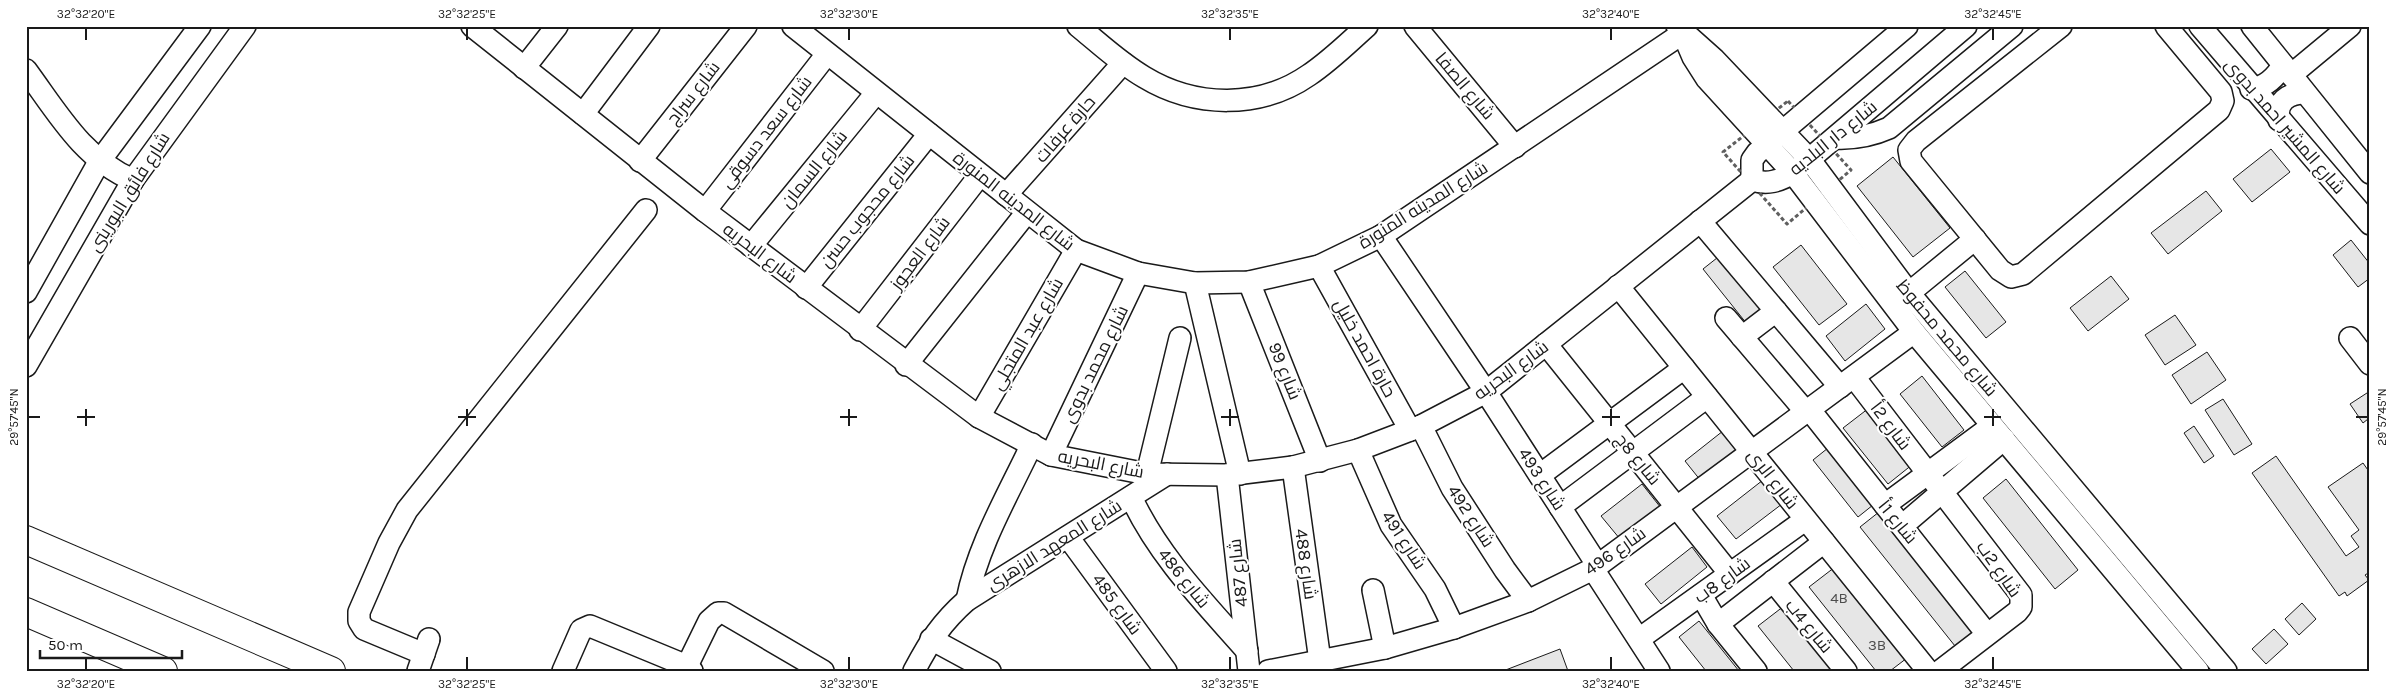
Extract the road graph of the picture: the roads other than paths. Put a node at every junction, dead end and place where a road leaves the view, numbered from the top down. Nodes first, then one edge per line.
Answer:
1 (200, 26) edge
2 (245, 26) edge
3 (473, 26) edge
4 (557, 26) edge
5 (649, 26) edge
6 (746, 26) edge
7 (793, 26) edge
8 (1078, 26) edge
9 (1367, 26) edge
10 (1415, 26) edge
11 (1907, 26) edge
12 (1966, 26) edge
13 (2012, 26) edge
14 (2061, 26) edge
15 (2166, 26) edge
16 (2200, 26) edge
17 (2252, 26) edge
18 (2350, 26) edge
19 (1680, 30) edge
20 (827, 54) junction
21 (1123, 63) junction
22 (524, 68) junction
23 (26, 70) edge
24 (2287, 70) junction
25 (2251, 88) junction
26 (876, 93) junction
27 (2305, 93) junction
28 (583, 114) junction
29 (2279, 120) junction
30 (928, 134) junction
31 (1774, 138) junction
32 (1835, 138) junction
33 (1515, 146) junction
34 (1810, 160) junction
35 (640, 161) junction
36 (99, 162) junction
37 (1793, 173) junction
38 (2370, 173) edge
39 (980, 175) junction
40 (133, 180) junction
41 (1752, 180) junction
42 (1006, 195) junction
43 (646, 210) dead end
44 (705, 212) junction
45 (1027, 212) junction
46 (1700, 221) junction
47 (2370, 224) edge
48 (1381, 236) junction
49 (1975, 239) junction
50 (752, 246) junction
51 (1076, 250) junction
52 (1319, 266) junction
53 (1879, 270) junction
54 (1138, 273) junction
55 (1249, 282) junction
56 (1195, 283) junction
57 (1618, 286) junction
58 (806, 288) junction
59 (26, 292) edge
60 (1909, 293) junction
61 (1776, 311) junction
62 (1726, 318) dead end
63 (860, 330) junction
64 (1914, 332) junction
65 (1742, 337) junction
66 (1180, 338) dead end
67 (2350, 338) dead end
68 (1546, 344) junction
69 (2370, 364) edge
70 (906, 365) junction
71 (26, 366) edge
72 (1684, 368) junction
73 (1847, 382) junction
74 (1486, 392) junction
75 (1707, 397) junction
76 (1808, 410) junction
77 (978, 417) junction
78 (1610, 423) junction
79 (1416, 428) junction
80 (1998, 433) junction
81 (1032, 444) junction
82 (1358, 450) junction
83 (1633, 452) junction
84 (1752, 452) junction
85 (1051, 455) junction
86 (1320, 461) junction
87 (1293, 467) junction
88 (1157, 474) junction
89 (1234, 474) junction
90 (1927, 474) junction
91 (1540, 475) junction
92 (1942, 493) junction
93 (1132, 497) junction
94 (1885, 505) junction
95 (1560, 507) junction
96 (1677, 507) junction
97 (2097, 517) junction
98 (1806, 520) junction
99 (1902, 526) junction
100 (2080, 530) junction
101 (1068, 537) junction
102 (26, 540) edge
103 (1824, 542) junction
104 (1595, 568) junction
105 (1730, 574) junction
106 (1773, 581) junction
107 (1373, 590) dead end
108 (1701, 595) junction
109 (967, 600) junction
110 (1528, 601) junction
111 (26, 612) edge
112 (1718, 624) junction
113 (1454, 628) junction
114 (1988, 634) junction
115 (931, 639) junction
116 (1638, 639) junction
117 (1385, 648) junction
118 (423, 654) edge
119 (272, 658) edge
120 (1248, 661) edge
121 (1317, 665) edge
122 (1919, 668) edge
123 (689, 669) edge
124 (163, 671) edge
125 (331, 671) edge
126 (563, 671) edge
127 (823, 671) edge
128 (914, 671) edge
129 (990, 671) edge
130 (1166, 671) edge
131 (1268, 671) edge
132 (1659, 671) edge
133 (1756, 671) edge
134 (1846, 671) edge
135 (1940, 671) edge
136 (2198, 671) edge
137 (2226, 671) edge

1 - 36 street, شارع فائق البورينى
2 - 40 street, شارع فائق البورينى
3 - 22 street, شارع البحريه
4 - 22 street
5 - 28 street
6 - 35 street, شارع سراج
7 - 20 street, شارع المدينه المنورة
8 - 21 street
9 - 21 street
10 - 33 street, شارع الصفا
11 - 31 street, شارع دار البلديه
12 - 32 street, شارع دار البلديه
13 - 32 street
14 - 49 street
15 - 49 street
16 - 25 street, شارع المشير احمد بدوى
17 - 24 street, شارع المشير احمد بدوى
18 - 24 street
19 - 31 street, شارع محمد محفوظ
19 - 33 street, شارع المدينه المنورة
20 - 26 street, شارع المدينه المنورة
20 - 44 street, شارع سعد دسوقي
21 - 42 street, حارة عرفات
22 - 28 street, شارع البحريه
23 - 36 street
24 - 25 street
24 - 27 street, شارع المشير احمد بدوى
25 - 29 street, شارع المشير احمد بدوى
26 - 30 street, شارع المدينه المنورة
26 - 50 street, شارع السمان
27 - 29 street
27 - 38 street, شارع المشير احمد بدوى
28 - 35 street, شارع البحريه
29 - 47 street, شارع المشير احمد بدوى
30 - 39 street, شارع المدينه المنورة
30 - 58 street, شارع محجوب حسن
31 - 34 street, شارع محمد محفوظ
31 - 37 street, شارع محمد محفوظ
31 - 41 street, شارع دار البلديه
32 - 34 street, شارع دار البلديه
33 - 48 street, شارع المدينه المنورة
34 - 37 street, شارع دار البلديه
34 - 53 street, شارع محمد محفوظ
35 - 44 street, شارع البحريه
36 - 40 street
36 - 59 street, شارع فائق البورينى
37 - 41 street, شارع دار البلديه
37 - 53 street, شارع محمد محفوظ
39 - 42 street, شارع المدينه المنورة
39 - 63 street, شارع العجوز
40 - 71 street, شارع فائق البورينى
41 - 46 street, شارع البحريه
42 - 45 street, شارع المدينه المنورة
43 - 118 street
44 - 50 street, شارع البحريه
45 - 51 street, شارع المدينه المنورة
45 - 70 street
46 - 57 street, شارع البحريه
46 - 61 street, شارع 2أ
48 - 52 street, شارع المدينه المنورة
48 - 74 street, شارع 493
49 - 60 street
50 - 58 street, شارع البحريه
51 - 54 street, شارع المدينه المنورة
51 - 77 street, شارع عبد المتجلي
52 - 55 street, شارع المدينه المنورة
52 - 79 street, حارة احمد خليل
53 - 60 street, شارع محمد محفوظ
53 - 64 street, شارع محمد محفوظ
54 - 56 street, شارع المدينه المنورة
54 - 85 street, شارع محمد بدوى
55 - 56 street, شارع المدينه المنورة
55 - 86 street, شارع 99
56 - 89 street, شارع 487
57 - 68 street, شارع البحريه
57 - 72 street, شارع الرى
58 - 63 street, شارع البحريه
60 - 97 street, شارع محمد محفوظ
61 - 65 street
61 - 73 street, شارع 2أ
62 - 65 street, شارع 1أ
63 - 70 street, شارع البحريه
64 - 73 street, شارع 496
64 - 80 street, شارع محمد محفوظ
65 - 76 street, شارع 1أ
66 - 88 street
67 - 69 street
68 - 74 street, شارع البحريه
68 - 78 street, شارع 8ج
70 - 77 street, شارع البحريه
72 - 75 street, شارع الرى
72 - 78 street
73 - 76 street, شارع 496
73 - 90 street, شارع 2أ
74 - 79 street, شارع البحريه
74 - 91 street, شارع 493
75 - 83 street
75 - 84 street, شارع الرى
76 - 84 street, شارع 496
76 - 94 street, شارع 1أ
77 - 81 street, شارع البحريه
78 - 83 street, شارع 8ج
78 - 91 street
79 - 82 street, شارع البحريه
79 - 110 street, شارع 492
80 - 90 street
80 - 92 street
80 - 100 street, شارع محمد محفوظ
81 - 85 street, شارع البحريه
81 - 109 street, شارع المعهد الازهرى
82 - 86 street, شارع البحريه
82 - 113 street, شارع 491
83 - 95 street
83 - 96 street, شارع 8ج
84 - 96 street, شارع 496
84 - 98 street, شارع الرى
85 - 88 street, شارع البحريه
86 - 87 street, شارع البحريه
87 - 89 street, شارع البحريه
87 - 121 street, شارع 488
88 - 89 street, شارع البحريه
88 - 93 street, شارع المعهد الازهرى
89 - 120 street, شارع 487
90 - 92 street, شارع 2ب
90 - 94 street
91 - 95 street, شارع 493
92 - 99 street
92 - 114 street, شارع 2ب
93 - 101 street, شارع المعهد الازهرى
93 - 120 street, شارع 486
94 - 99 street, شارع 1أ
95 - 104 street, شارع 493
96 - 104 street, شارع 496
96 - 105 street, شارع 8ج
97 - 100 street
97 - 137 street, شارع محمد محفوظ
98 - 103 street, شارع الرى
98 - 105 street, شارع 8ب
99 - 114 street, شارع 1أ
100 - 136 street, شارع محمد محفوظ
101 - 109 street, شارع المعهد الازهرى
101 - 130 street, شارع 485
102 - 119 main road
103 - 106 street
103 - 122 street, شارع الرى
104 - 110 street, شارع 496
104 - 116 street, شارع 493
105 - 108 street, شارع 8ب
106 - 112 street
106 - 134 street, شارع 4ب
107 - 117 street
108 - 112 street
108 - 116 street, شارع 8ب
109 - 115 street, شارع المعهد الازهرى
110 - 113 street, شارع 496
111 - 124 main road
112 - 133 street
113 - 117 street, شارع 496
114 - 135 street, شارع 2ب
115 - 128 street, شارع المعهد الازهرى
115 - 129 street
116 - 132 street, شارع 493
117 - 121 street, شارع 496
119 - 125 main road
121 - 131 street, شارع 496
123 - 126 street
123 - 127 street

